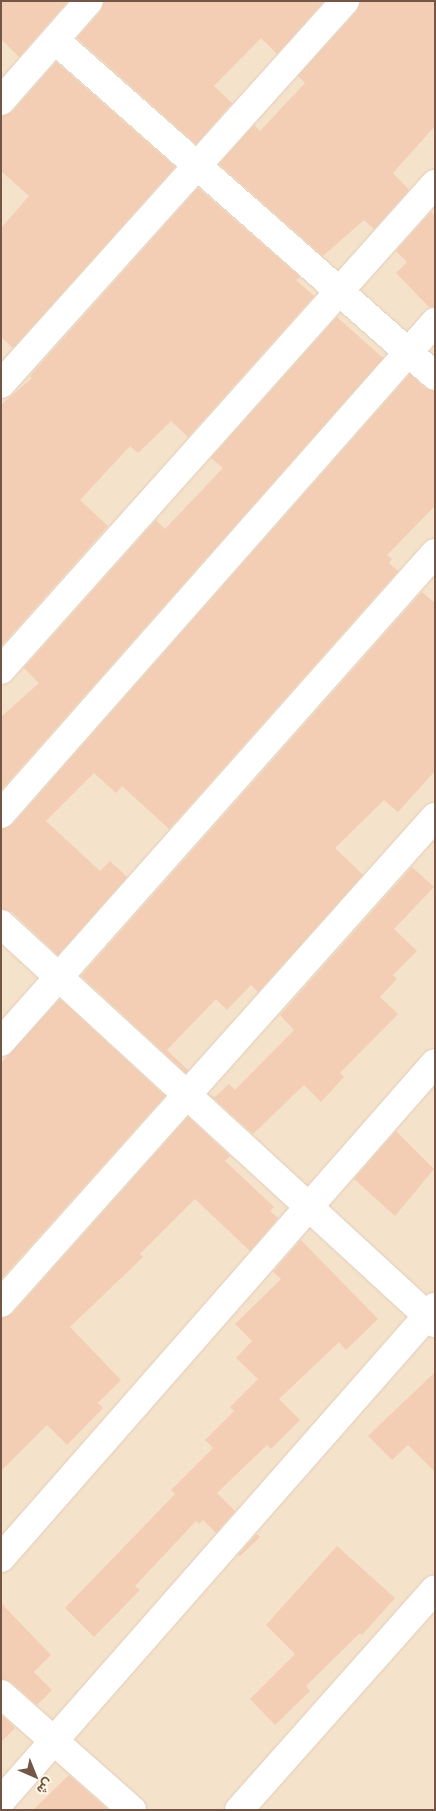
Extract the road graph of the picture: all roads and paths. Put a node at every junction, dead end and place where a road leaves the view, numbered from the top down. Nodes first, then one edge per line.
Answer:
1 (89, 1) edge
2 (345, 1) edge
3 (55, 40) junction
4 (1, 101) edge
5 (197, 166) junction
6 (435, 184) edge
7 (339, 291) junction
8 (435, 322) edge
9 (408, 352) junction
10 (435, 376) edge
11 (1, 384) edge
12 (435, 553) edge
13 (1, 670) edge
14 (1, 814) edge
15 (435, 818) edge
16 (1, 924) edge
17 (57, 978) junction
18 (1, 1042) edge
19 (435, 1063) edge
20 (188, 1096) junction
21 (308, 1206) junction
22 (1, 1303) edge
23 (432, 1315) edge
24 (1, 1558) edge
25 (435, 1589) edge
26 (1, 1694) edge
27 (54, 1741) junction
28 (1, 1801) edge
29 (132, 1810) edge
30 (239, 1810) edge

1 - 3 street
2 - 5 street
3 - 4 street
3 - 5 street
5 - 7 street
5 - 11 street
6 - 7 street
7 - 9 street
7 - 13 street
8 - 9 street
9 - 10 street
9 - 14 street
12 - 17 street
15 - 20 street
16 - 17 street
17 - 18 street
17 - 20 street
19 - 21 street
20 - 21 street
20 - 22 street
21 - 23 street
21 - 24 street
23 - 27 street
25 - 30 street
26 - 27 street
27 - 28 street
27 - 29 street

